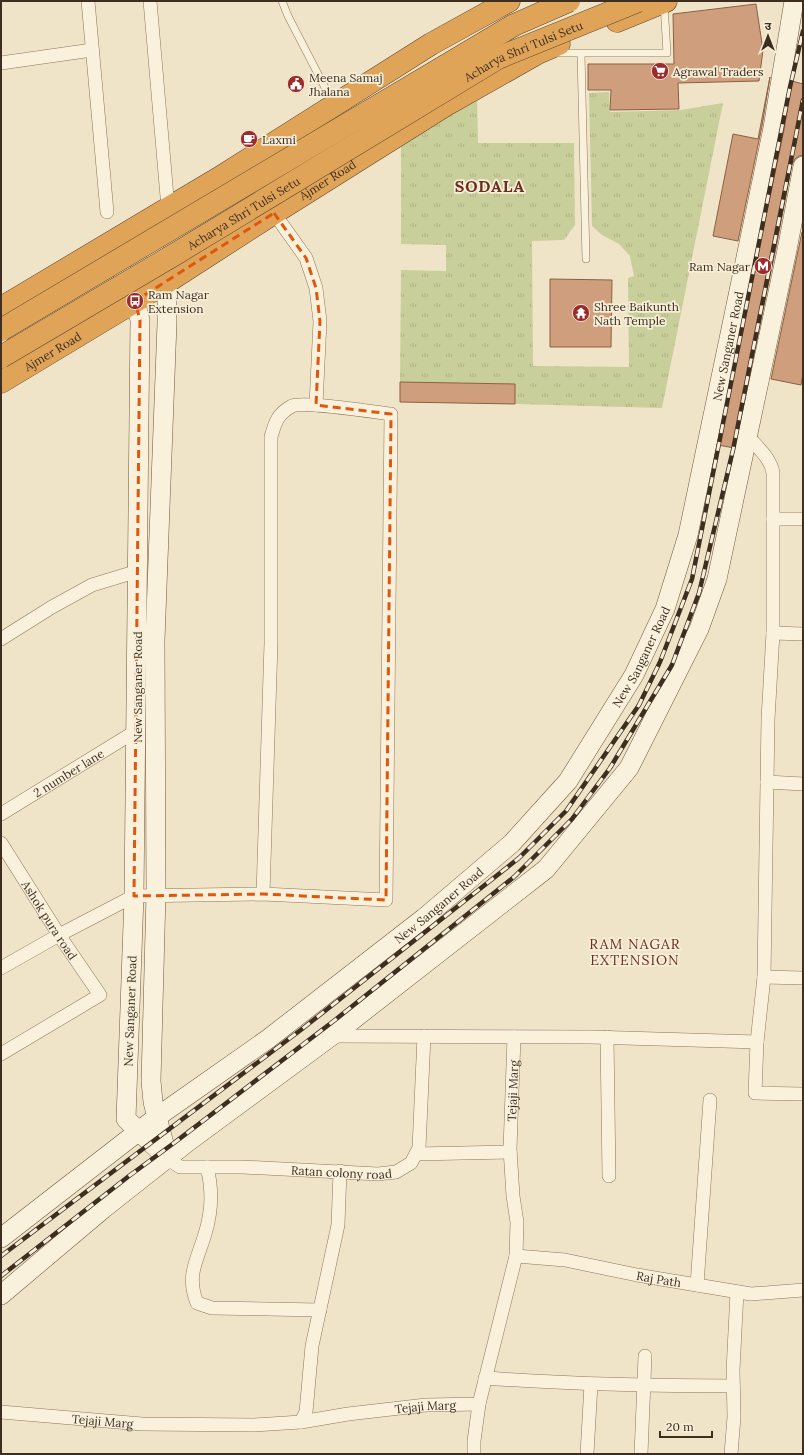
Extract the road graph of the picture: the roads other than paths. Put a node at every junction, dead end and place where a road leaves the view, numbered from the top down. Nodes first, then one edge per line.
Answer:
1 (88, 1) edge
2 (150, 1) edge
3 (282, 1) edge
4 (569, 1) edge
5 (638, 1) edge
6 (665, 1) edge
7 (794, 1) edge
8 (503, 2) edge
9 (92, 50) junction
10 (538, 53) junction
11 (581, 54) junction
12 (1, 63) edge
13 (334, 105) junction
14 (803, 166) edge
15 (168, 208) junction
16 (107, 212) dead end
17 (274, 213) junction
18 (144, 223) junction
19 (109, 243) junction
20 (586, 259) dead end
21 (167, 282) junction
22 (135, 301) junction
23 (1, 308) edge
24 (1, 330) edge
25 (1, 357) edge
26 (1, 382) edge
27 (316, 405) junction
28 (747, 435) junction
29 (773, 519) junction
30 (803, 519) edge
31 (138, 571) junction
32 (773, 633) junction
33 (803, 634) edge
34 (1, 639) edge
35 (136, 731) junction
36 (767, 782) junction
37 (803, 784) edge
38 (1, 814) edge
39 (1, 843) edge
40 (263, 894) junction
41 (156, 895) junction
42 (134, 896) junction
43 (59, 935) junction
44 (1, 968) edge
45 (764, 977) junction
46 (803, 978) edge
47 (333, 1036) junction
48 (424, 1036) junction
49 (514, 1037) junction
50 (607, 1037) junction
51 (757, 1042) junction
52 (1, 1054) edge
53 (803, 1094) edge
54 (710, 1100) dead end
55 (157, 1117) junction
56 (139, 1132) junction
57 (510, 1152) junction
58 (416, 1154) junction
59 (168, 1159) junction
60 (207, 1167) junction
61 (340, 1171) junction
62 (608, 1176) dead end
63 (1, 1238) edge
64 (516, 1256) junction
65 (697, 1285) junction
66 (803, 1290) edge
67 (737, 1292) junction
68 (1, 1295) edge
69 (320, 1310) junction
70 (645, 1356) dead end
71 (485, 1378) junction
72 (591, 1384) junction
73 (644, 1386) junction
74 (733, 1386) junction
75 (479, 1404) junction
76 (1, 1412) edge
77 (301, 1422) junction
78 (474, 1454) edge
79 (587, 1454) edge
80 (641, 1454) edge
81 (731, 1454) edge

1 - 9 street
2 - 15 street
3 - 13 lane
4 - 24 highway, Acharya Shri Tulsi Setu, bridge
5 - 25 highway, Acharya Shri Tulsi Setu, bridge
6 - 10 highway, Ajmer Road
6 - 11 lane
7 - 55 main road, New Sanganer Road
8 - 13 highway
9 - 12 street
9 - 16 street
10 - 11 lane
10 - 17 highway, Ajmer Road
11 - 20 lane
13 - 15 highway
14 - 28 main road
15 - 18 highway
17 - 21 highway, Ajmer Road
17 - 27 street
18 - 19 highway
18 - 21 main road, New Sanganer Road
19 - 22 main road, New Sanganer Road
19 - 23 highway
21 - 22 highway, Ajmer Road
21 - 41 main road, New Sanganer Road
22 - 26 highway, Ajmer Road
22 - 31 main road, New Sanganer Road
27 - 40 street
27 - 40 street
28 - 29 street
28 - 47 main road
29 - 30 street
29 - 32 street
31 - 34 street
31 - 35 main road, New Sanganer Road
32 - 33 street
32 - 36 street
35 - 38 street, 2 number lane
35 - 42 main road, New Sanganer Road
36 - 37 street
36 - 45 street
39 - 43 street, Ashok pura road
40 - 41 street
41 - 42 street
41 - 55 main road, New Sanganer Road
42 - 43 street
42 - 56 main road, New Sanganer Road
43 - 44 street
43 - 52 street, Ashok pura road
45 - 46 street
45 - 51 street
47 - 48 street
47 - 59 main road
48 - 49 street
48 - 58 street
49 - 50 street
49 - 57 street, Tejaji Marg
50 - 51 street
50 - 62 street
51 - 53 street
54 - 65 street
55 - 56 main road, New Sanganer Road
55 - 59 main road, New Sanganer Road
56 - 59 main road, New Sanganer Road
56 - 63 main road, New Sanganer Road
57 - 58 street
57 - 64 street, Tejaji Marg
58 - 61 street, Ratan colony road
59 - 60 street, Ratan colony road
59 - 68 main road
60 - 61 street, Ratan colony road
60 - 69 street
61 - 69 street
64 - 65 street, Raj Path
64 - 71 street, Tejaji Marg
65 - 67 street, Raj Path
66 - 67 street, Raj Path
67 - 74 street
69 - 77 street
70 - 73 street
71 - 72 street
71 - 75 street, Tejaji Marg
72 - 73 street
72 - 79 street
73 - 74 street
73 - 80 street
74 - 81 street
75 - 77 street, Tejaji Marg
75 - 78 street
76 - 77 street, Tejaji Marg

